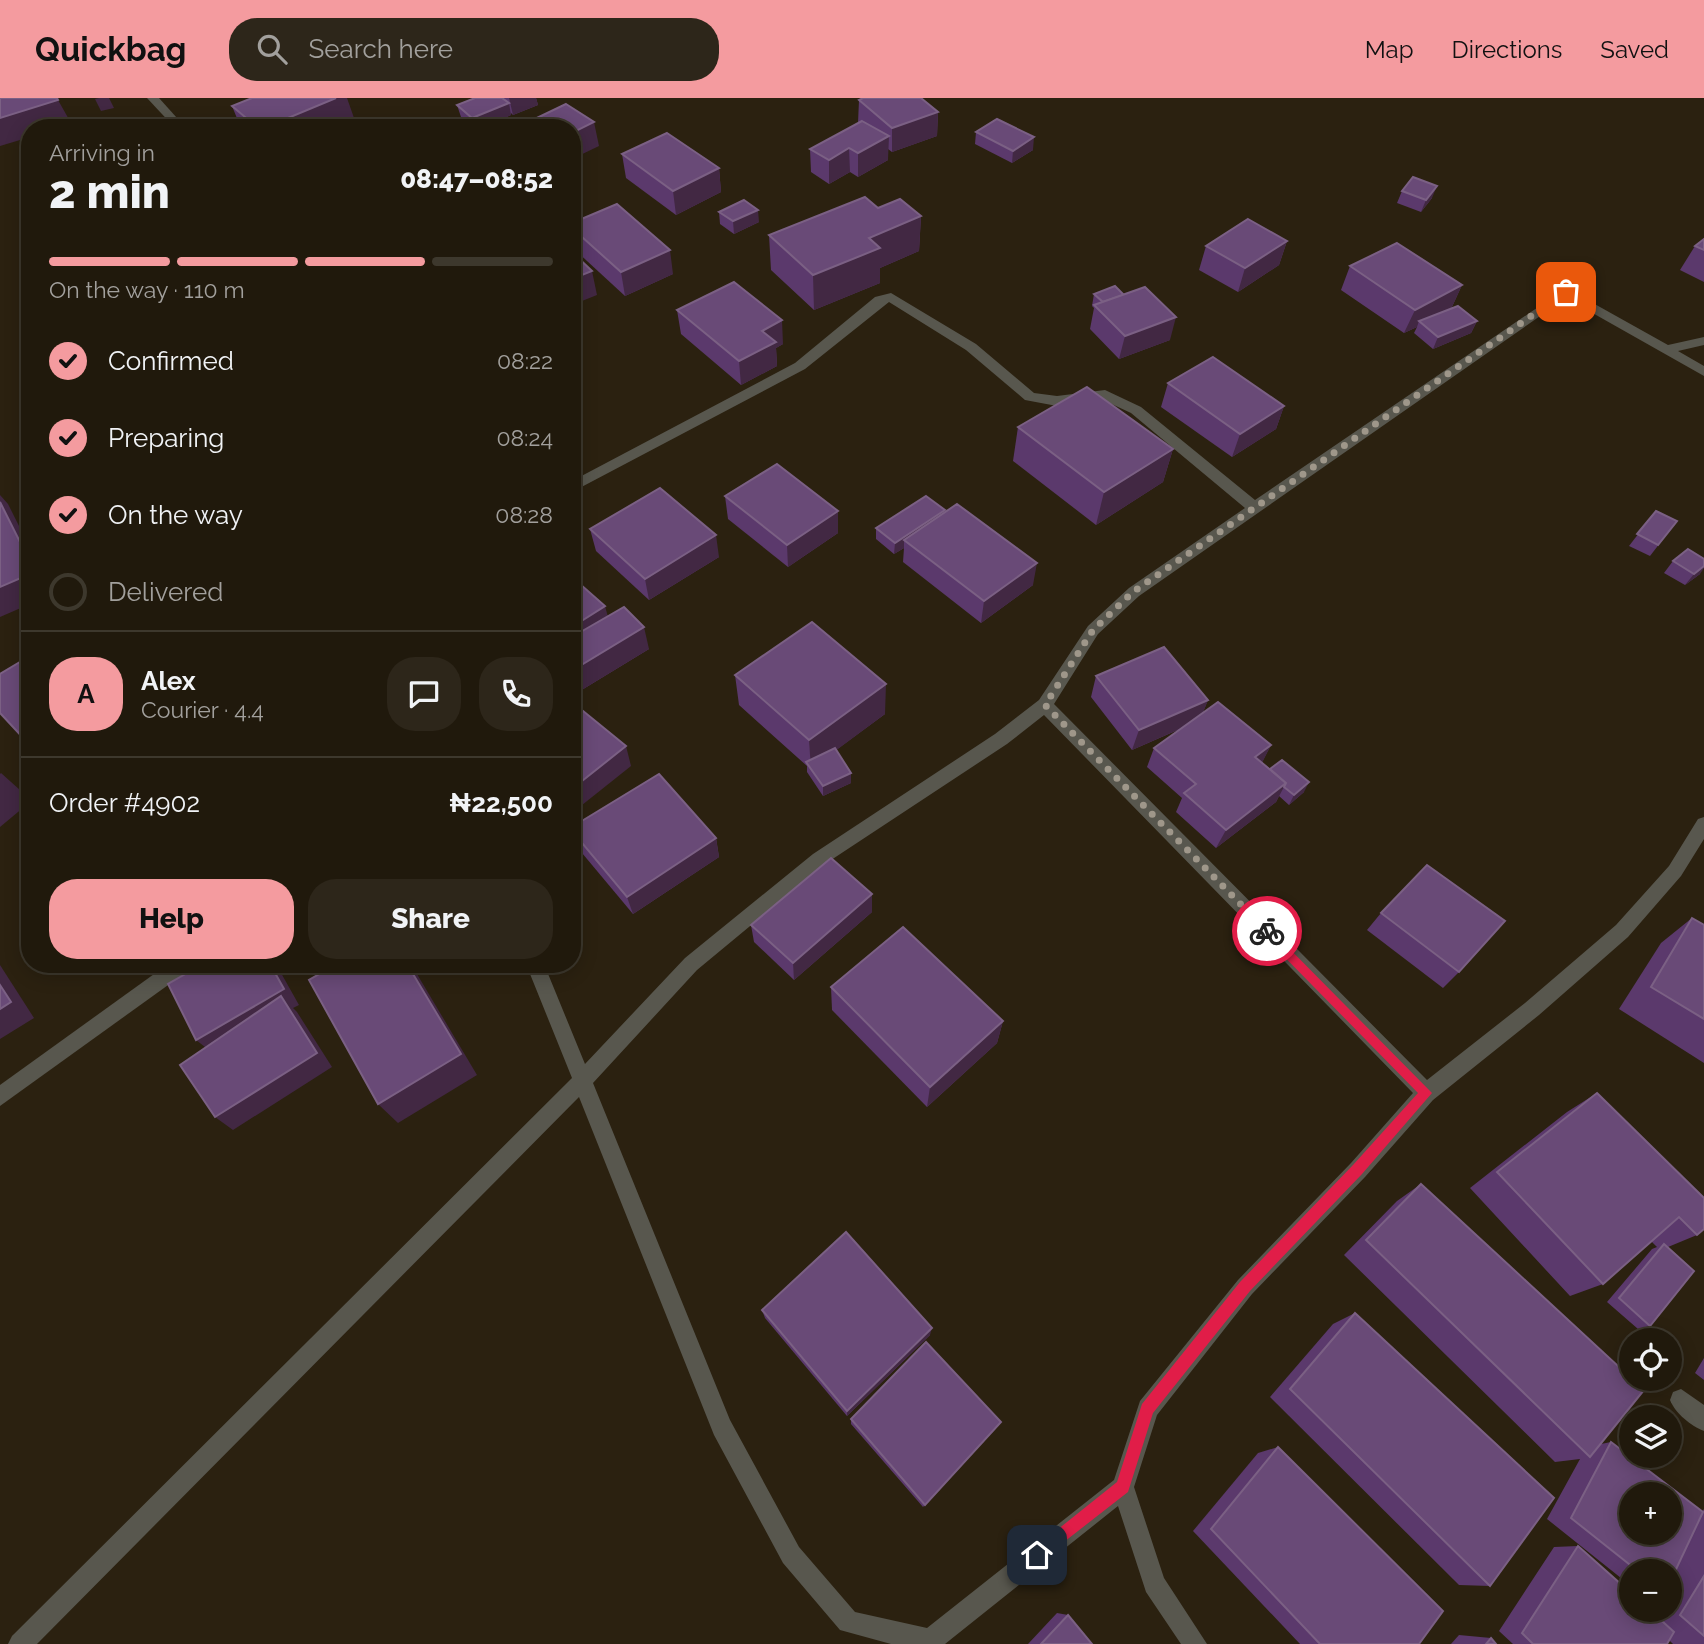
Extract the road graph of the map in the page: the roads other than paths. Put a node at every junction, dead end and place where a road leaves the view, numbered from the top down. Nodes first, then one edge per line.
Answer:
1 (153, 98) edge
2 (173, 119) edge
3 (1704, 341) edge
4 (1667, 351) junction
5 (1704, 372) edge
6 (581, 482) edge
7 (1255, 508) junction
8 (1045, 705) junction
9 (1704, 824) edge
10 (171, 973) edge
11 (539, 973) edge
12 (583, 1080) junction
13 (1426, 1093) junction
14 (0, 1097) edge
15 (1681, 1401) dead end
16 (1704, 1420) edge
17 (1123, 1487) junction
18 (20, 1644) edge
19 (1195, 1644) edge

1 - 2 street
3 - 4 street
4 - 5 street
4 - 7 street
6 - 7 street
7 - 8 street
8 - 12 street
8 - 13 street
9 - 13 street
10 - 14 street
11 - 12 street
12 - 17 street
12 - 18 street
13 - 17 street
15 - 16 street
17 - 19 street

